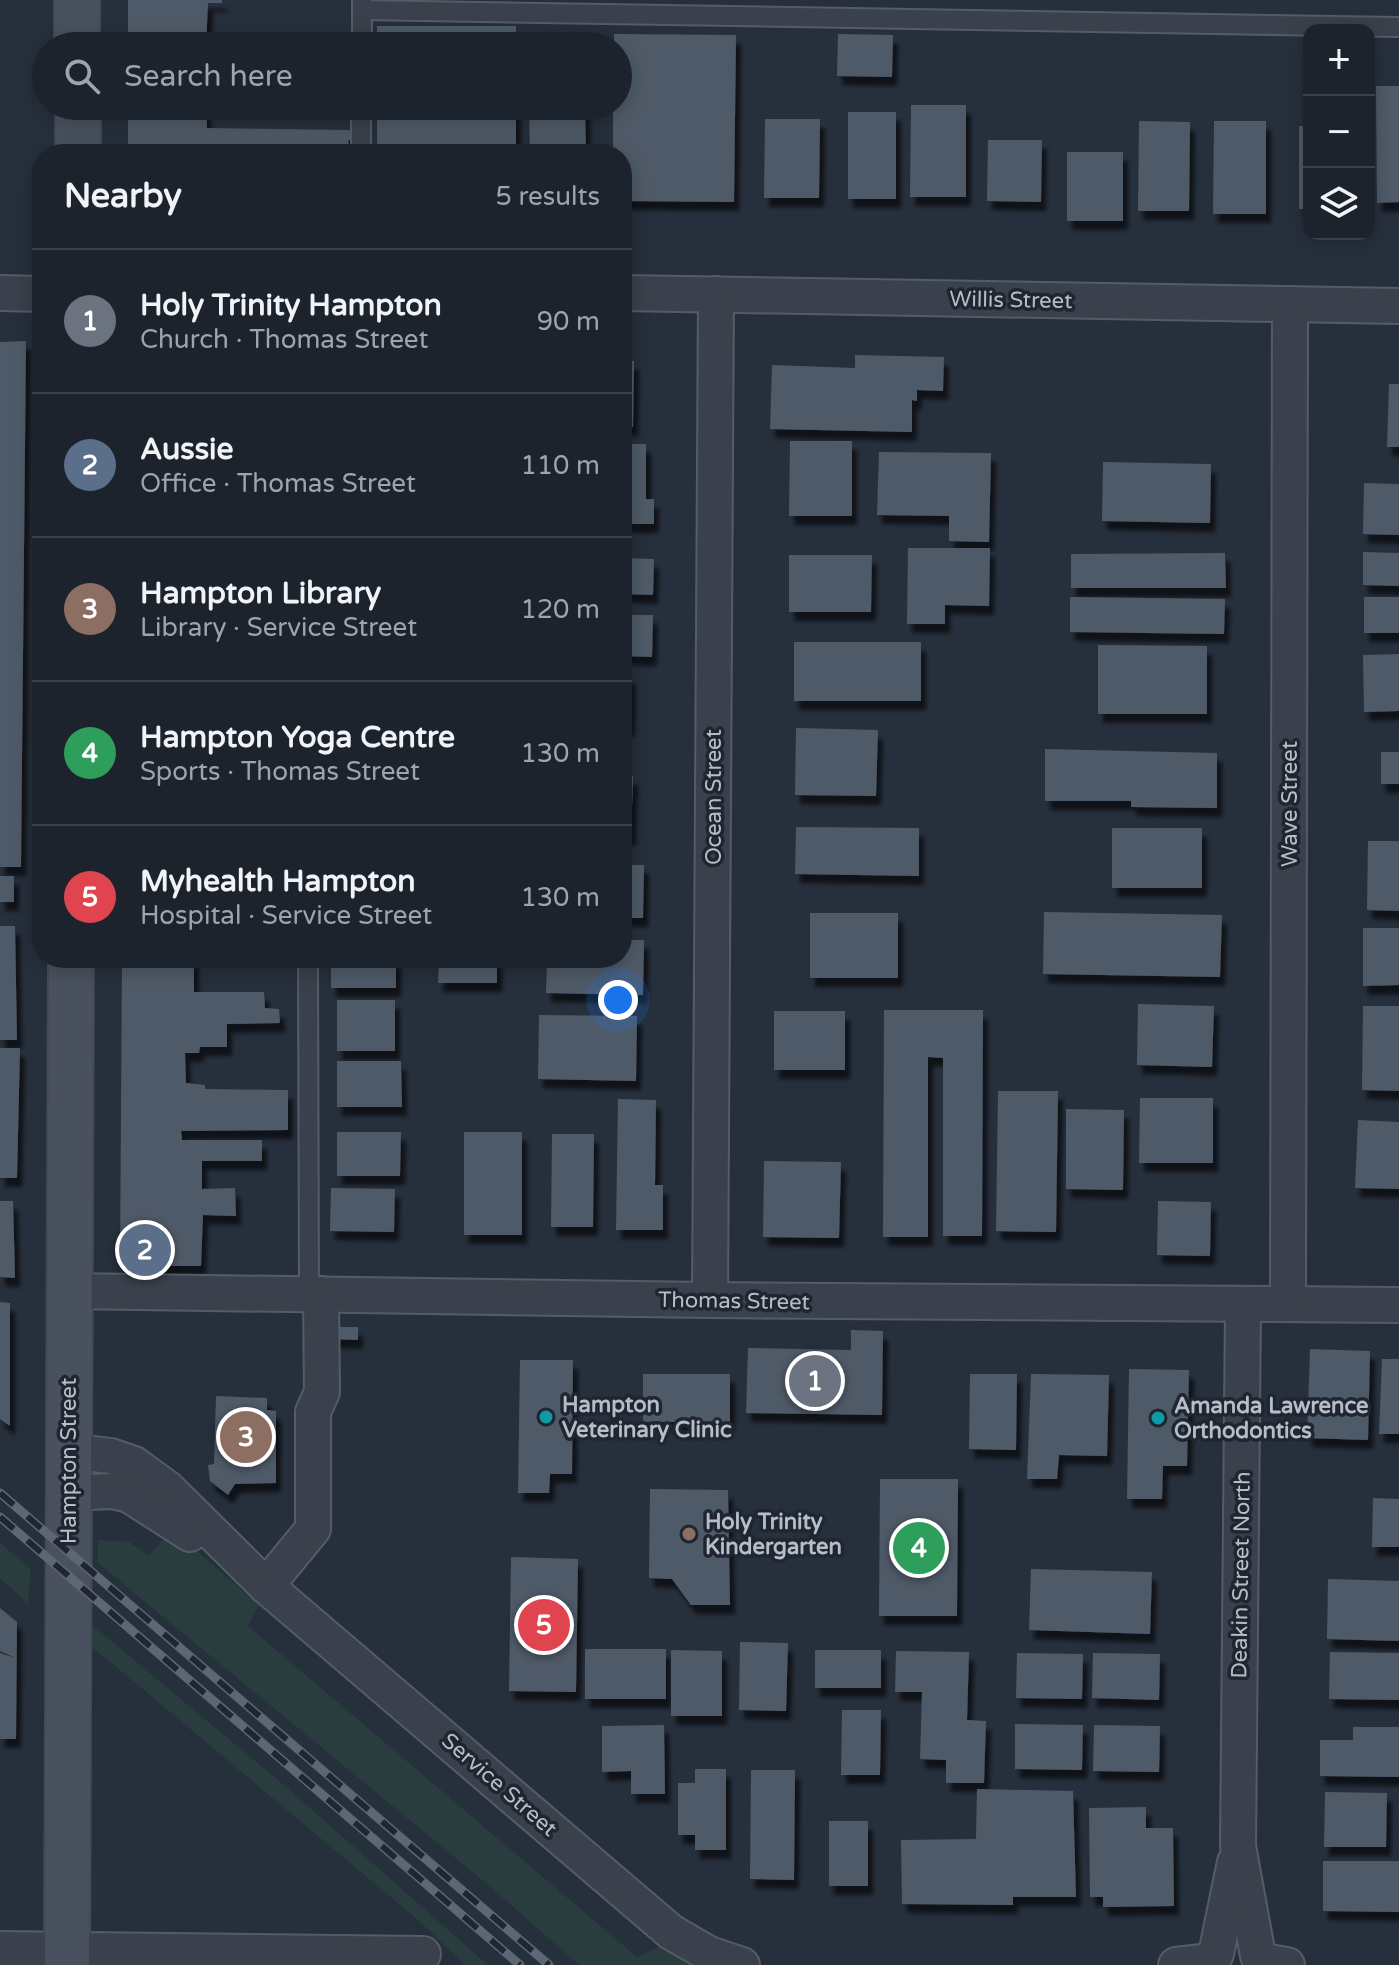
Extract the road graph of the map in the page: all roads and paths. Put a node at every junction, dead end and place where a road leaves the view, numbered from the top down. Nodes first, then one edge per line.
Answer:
1 (77, 0) edge
2 (362, 5) edge
3 (1399, 27) edge
4 (77, 32) edge
5 (362, 32) edge
6 (78, 120) edge
7 (361, 120) edge
8 (78, 144) edge
9 (361, 144) edge
10 (0, 293) edge
11 (632, 293) edge
12 (32, 294) edge
13 (716, 294) junction
14 (1290, 304) junction
15 (1399, 306) edge
16 (71, 968) edge
17 (308, 968) edge
18 (68, 1291) junction
19 (315, 1294) junction
20 (710, 1300) junction
21 (1288, 1304) junction
22 (1243, 1305) junction
23 (1399, 1305) edge
24 (68, 1472) junction
25 (266, 1586) junction
26 (1238, 1846) junction
27 (0, 1949) edge
28 (423, 1954) dead end
29 (67, 1957) edge
30 (1212, 1960) edge
31 (1268, 1962) edge
32 (742, 1965) edge
33 (1176, 1965) edge

1 - 4 main road
2 - 3 lane
2 - 5 lane
6 - 8 main road
7 - 9 lane
10 - 12 street
11 - 13 street, Willis Street
13 - 14 street, Willis Street
13 - 20 street, Ocean Street
14 - 15 street, Willis Street
14 - 21 street, Wave Street
16 - 18 main road, Hampton Street
17 - 19 lane
18 - 19 street, Thomas Street
18 - 24 main road, Hampton Street
19 - 20 street, Thomas Street
19 - 25 street
20 - 22 street, Thomas Street
21 - 22 street, Thomas Street
21 - 23 street, Thomas Street
22 - 26 street, Deakin Street North
24 - 25 street, Service Street
24 - 29 main road, Hampton Street
25 - 32 street, Service Street
26 - 30 street, Deakin Street North
26 - 31 street, Deakin Street North
27 - 29 street
28 - 29 street
30 - 31 street
30 - 33 street

